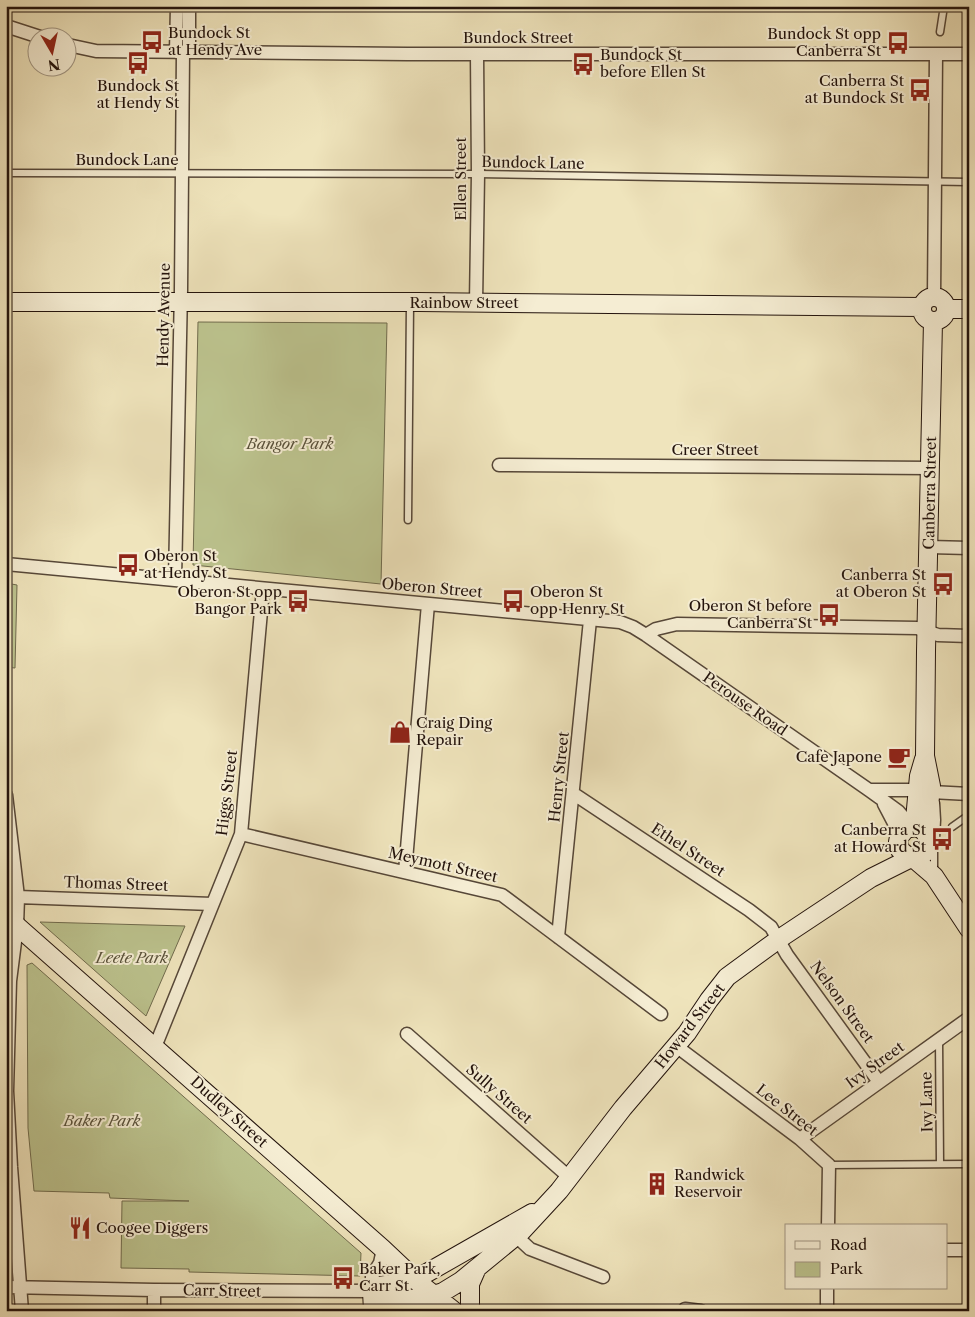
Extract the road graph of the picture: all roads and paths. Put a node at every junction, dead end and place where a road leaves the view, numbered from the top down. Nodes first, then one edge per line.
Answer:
1 (177, 6) edge
2 (190, 6) edge
3 (944, 6) edge
4 (6, 26) edge
5 (940, 32) dead end
6 (28, 33) edge
7 (78, 47) edge
8 (183, 52) junction
9 (477, 54) junction
10 (936, 54) junction
11 (969, 54) edge
12 (182, 172) junction
13 (6, 173) edge
14 (478, 174) junction
15 (935, 181) junction
16 (969, 182) edge
17 (6, 302) edge
18 (180, 303) junction
19 (410, 303) junction
20 (476, 303) junction
21 (933, 308) junction
22 (969, 309) edge
23 (500, 465) dead end
24 (931, 468) junction
25 (408, 520) dead end
26 (929, 546) junction
27 (969, 548) edge
28 (6, 564) edge
29 (175, 579) junction
30 (263, 589) junction
31 (428, 604) junction
32 (590, 620) junction
33 (926, 631) junction
34 (646, 635) junction
35 (969, 636) edge
36 (928, 789) junction
37 (869, 790) junction
38 (574, 794) junction
39 (969, 794) edge
40 (6, 795) edge
41 (881, 799) junction
42 (969, 815) edge
43 (952, 826) dead end
44 (241, 834) junction
45 (898, 841) junction
46 (917, 842) junction
47 (405, 872) junction
48 (934, 876) junction
49 (871, 878) junction
50 (18, 897) junction
51 (212, 904) junction
52 (6, 912) edge
53 (17, 926) junction
54 (969, 929) edge
55 (558, 937) junction
56 (779, 940) junction
57 (661, 1014) dead end
58 (969, 1018) edge
59 (407, 1034) dead end
60 (939, 1040) junction
61 (676, 1046) junction
62 (155, 1047) junction
63 (879, 1082) junction
64 (800, 1139) junction
65 (940, 1164) junction
66 (969, 1164) edge
67 (829, 1165) junction
68 (570, 1178) junction
69 (541, 1209) junction
70 (828, 1224) edge
71 (516, 1236) junction
72 (383, 1249) junction
73 (948, 1250) edge
74 (969, 1250) edge
75 (477, 1268) junction
76 (603, 1277) dead end
77 (414, 1278) junction
78 (6, 1287) edge
79 (20, 1287) junction
80 (154, 1290) junction
81 (827, 1290) edge
82 (372, 1291) junction
83 (436, 1296) junction
84 (685, 1309) dead end
85 (22, 1311) edge
86 (154, 1311) edge
87 (373, 1311) edge
88 (454, 1311) edge
89 (470, 1311) edge
90 (701, 1311) edge
91 (827, 1311) edge

1 - 8 street, Hendy Avenue
2 - 8 street, Hendy Avenue
3 - 5 lane
4 - 6 street
7 - 8 street, Bundock Street
8 - 9 street, Bundock Street
8 - 12 street, Hendy Avenue
9 - 10 street, Bundock Street
9 - 14 street, Ellen Street
10 - 11 street, Bundock Street
10 - 15 street, Canberra Street
12 - 13 lane, Bundock Lane
12 - 14 lane, Bundock Lane
12 - 18 street, Hendy Avenue
14 - 15 lane, Bundock Lane
14 - 20 street, Ellen Street
15 - 16 lane, Bundock Lane
15 - 21 street, Canberra Street
17 - 18 street, Rainbow Street
18 - 19 street, Rainbow Street
18 - 29 street, Hendy Avenue
19 - 20 street, Rainbow Street
19 - 25 lane
20 - 21 street, Rainbow Street
21 - 22 street, Rainbow Street
21 - 24 street, Canberra Street
23 - 24 street, Creer Street
24 - 26 street, Canberra Street
26 - 27 street
26 - 33 street, Canberra Street
28 - 29 street, Oberon Street
29 - 30 street, Oberon Street
30 - 31 street, Oberon Street
30 - 44 street, Higgs Street
31 - 32 street, Oberon Street
31 - 47 street
32 - 34 street, Oberon Street
32 - 38 street, Henry Street
33 - 34 street
33 - 35 street
33 - 36 street, Canberra Street
34 - 37 street, Perouse Road
36 - 37 street
36 - 39 street
36 - 46 street, Canberra Street
36 - 48 lane
37 - 41 street, Perouse Road
38 - 55 street, Henry Street
38 - 56 street, Ethel Street
40 - 50 street
41 - 45 street, Perouse Road
41 - 46 street, Perouse Road
42 - 43 lane
44 - 47 street, Meymott Street
44 - 51 street, Higgs Street
45 - 46 street
45 - 49 street, Howard Street
46 - 48 street, Perouse Road
46 - 49 street, Howard Street
47 - 55 street, Meymott Street
48 - 54 street, Perouse Road
49 - 56 street, Howard Street
50 - 51 street, Thomas Street
50 - 53 street
51 - 62 street, Higgs Street
52 - 53 street, Dudley Street
53 - 62 street, Dudley Street
53 - 79 street
55 - 57 street, Meymott Street
56 - 61 street, Howard Street
56 - 63 street, Nelson Street
58 - 60 street, Ivy Street
59 - 68 street, Sully Street
60 - 63 street, Ivy Street
60 - 65 lane, Ivy Lane
61 - 64 street, Lee Street
61 - 68 street, Howard Street
62 - 72 street, Dudley Street
63 - 64 street, Ivy Street
64 - 67 street, Lee Street
65 - 66 lane
65 - 67 lane
67 - 70 street
68 - 69 street, Howard Street
69 - 71 street, Howard Street
69 - 77 street, Howard Street
71 - 75 street, Howard Street
71 - 76 street
72 - 77 street, Dudley Street
72 - 82 street
73 - 74 street
75 - 83 street, Howard Street
75 - 89 street
77 - 82 street, Howard Street
77 - 83 street, Dudley Street
78 - 79 street, Carr Street
79 - 80 street, Carr Street
79 - 85 street
80 - 82 street, Carr Street
80 - 86 street
81 - 91 street
82 - 83 street, Carr Street
82 - 87 street
83 - 88 street, Dudley Street
84 - 90 street

